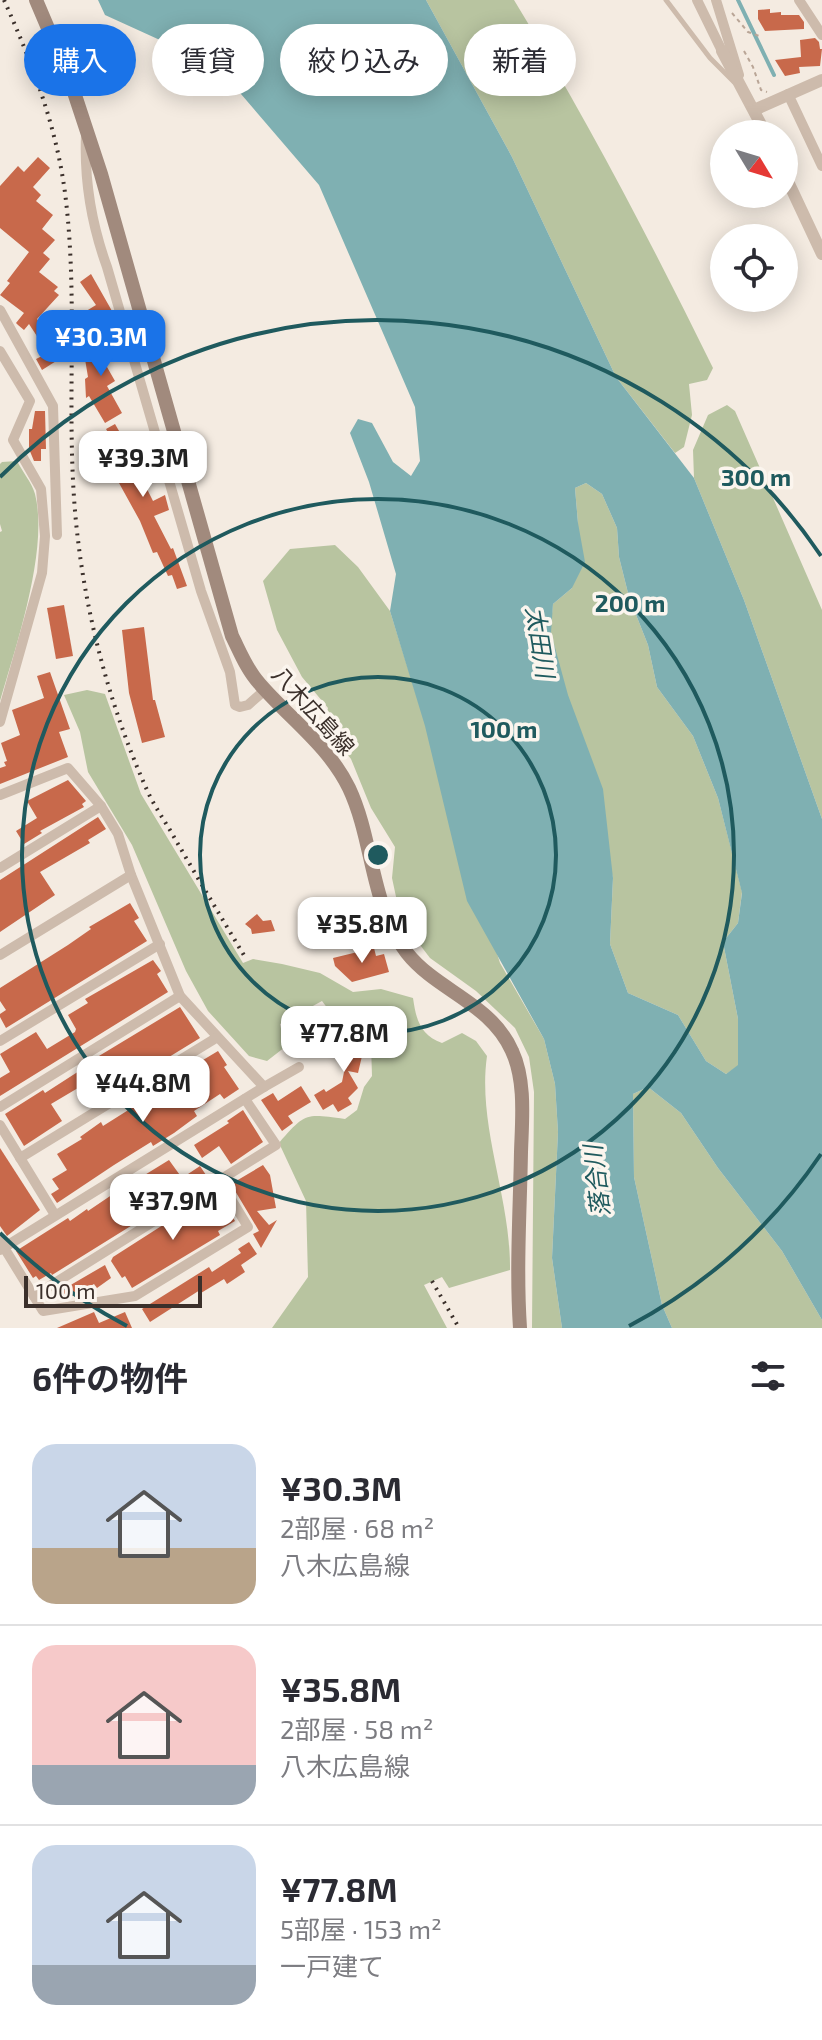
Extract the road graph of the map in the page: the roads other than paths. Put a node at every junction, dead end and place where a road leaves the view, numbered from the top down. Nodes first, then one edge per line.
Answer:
1 (36, 0) edge
2 (666, 0) edge
3 (697, 0) edge
4 (716, 0) edge
5 (799, 0) edge
6 (822, 35) edge
7 (722, 51) joint
8 (822, 80) edge
9 (745, 93) junction
10 (788, 94) junction
11 (754, 110) junction
12 (759, 120) edge
13 (86, 129) junction
14 (822, 166) edge
15 (798, 203) edge
16 (822, 254) edge
17 (0, 310) edge
18 (0, 351) edge
19 (57, 535) dead end
20 (265, 690) junction
21 (0, 722) edge
22 (0, 795) edge
23 (101, 806) junction
24 (0, 868) edge
25 (131, 875) junction
26 (160, 944) junction
27 (0, 955) edge
28 (180, 996) junction
29 (216, 1038) junction
30 (0, 1041) edge
31 (299, 1067) dead end
32 (264, 1087) junction
33 (245, 1099) junction
34 (0, 1107) edge
35 (0, 1125) edge
36 (20, 1158) junction
37 (220, 1181) junction
38 (55, 1215) junction
39 (1, 1246) edge
40 (34, 1296) junction
41 (520, 1328) edge

1 - 13 main road, 八木広島線
2 - 9 lane
3 - 7 street
4 - 9 street
5 - 6 street
7 - 9 street
8 - 10 street
9 - 11 street
10 - 11 street
10 - 14 street
11 - 12 street
13 - 20 main road, 八木広島線
13 - 20 street
15 - 16 street
17 - 19 street
18 - 21 street
20 - 41 main road, 八木広島線
22 - 23 street
23 - 24 street
23 - 25 street
25 - 26 street
25 - 27 street
26 - 28 street
26 - 30 street
28 - 29 street
28 - 34 street
29 - 32 street
29 - 36 street
31 - 32 street
32 - 33 street
33 - 37 street
33 - 38 street
35 - 36 street
36 - 38 street
37 - 40 street
37 - 40 street
38 - 39 street
39 - 40 street

